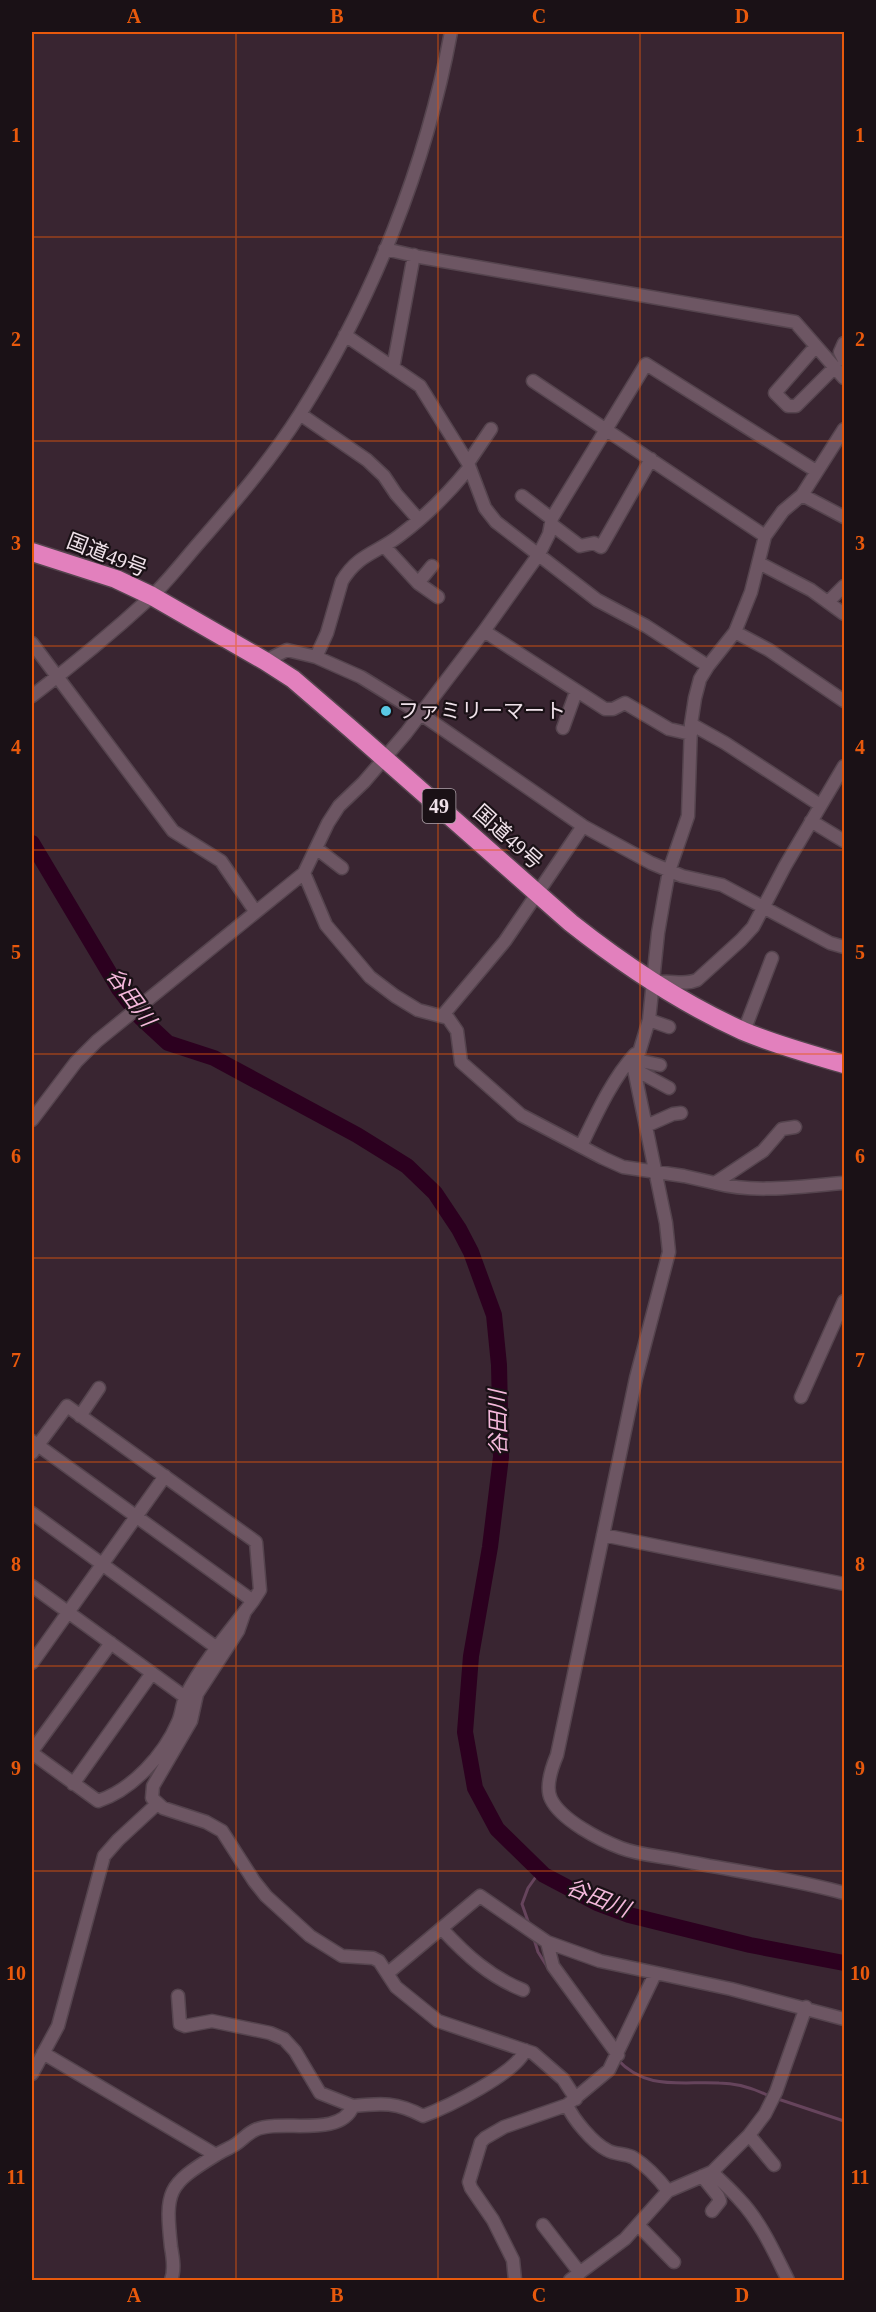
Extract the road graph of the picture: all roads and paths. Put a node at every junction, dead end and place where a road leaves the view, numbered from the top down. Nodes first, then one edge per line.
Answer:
1 (451, 32) edge
2 (385, 249) junction
3 (414, 255) junction
4 (345, 335) junction
5 (844, 343) edge
6 (816, 346) junction
7 (840, 364) edge
8 (393, 368) junction
9 (844, 378) edge
10 (534, 381) dead end
11 (300, 414) junction
12 (491, 429) dead end
13 (606, 429) junction
14 (844, 429) edge
15 (651, 459) junction
16 (468, 465) junction
17 (816, 471) junction
18 (802, 495) junction
19 (522, 496) dead end
20 (844, 517) edge
21 (419, 520) junction
22 (552, 521) junction
23 (765, 536) junction
24 (385, 547) junction
25 (32, 552) edge
26 (539, 554) junction
27 (759, 562) junction
28 (432, 566) dead end
29 (418, 583) junction
30 (844, 586) edge
31 (152, 596) junction
32 (438, 597) dead end
33 (828, 602) junction
34 (844, 614) edge
35 (484, 631) junction
36 (735, 632) junction
37 (32, 643) edge
38 (316, 657) junction
39 (265, 660) junction
40 (708, 666) junction
41 (58, 676) junction
42 (576, 692) junction
43 (32, 696) edge
44 (844, 701) edge
45 (421, 714) junction
46 (563, 728) dead end
47 (691, 729) junction
48 (384, 759) junction
49 (844, 766) edge
50 (839, 787) edge
51 (820, 805) junction
52 (811, 821) junction
53 (583, 826) junction
54 (844, 841) edge
55 (316, 848) junction
56 (342, 868) dead end
57 (669, 872) junction
58 (304, 873) junction
59 (537, 893) junction
60 (764, 908) junction
61 (255, 911) junction
62 (844, 947) edge
63 (772, 958) dead end
64 (654, 983) junction
65 (443, 1015) junction
66 (649, 1020) junction
67 (669, 1027) dead end
68 (744, 1031) junction
69 (636, 1060) junction
70 (844, 1064) edge
71 (660, 1065) dead end
72 (669, 1088) dead end
73 (681, 1113) dead end
74 (32, 1120) edge
75 (646, 1126) junction
76 (795, 1127) dead end
77 (581, 1146) junction
78 (655, 1173) junction
79 (715, 1183) junction
80 (844, 1183) edge
81 (844, 1301) edge
82 (99, 1388) dead end
83 (801, 1397) dead end
84 (80, 1416) junction
85 (33, 1446) edge
86 (165, 1476) junction
87 (32, 1513) edge
88 (135, 1517) junction
89 (603, 1535) junction
90 (102, 1564) junction
91 (844, 1584) edge
92 (32, 1586) edge
93 (253, 1600) junction
94 (245, 1611) junction
95 (68, 1612) junction
96 (111, 1642) junction
97 (217, 1648) junction
98 (32, 1663) edge
99 (152, 1673) junction
100 (185, 1697) junction
101 (32, 1752) edge
102 (73, 1784) junction
103 (157, 1804) junction
104 (844, 1893) edge
105 (442, 1929) junction
106 (547, 1942) junction
107 (388, 1973) junction
108 (655, 1974) junction
109 (523, 1990) dead end
110 (178, 1996) dead end
111 (806, 2007) junction
112 (844, 2019) edge
113 (525, 2050) junction
114 (43, 2053) junction
115 (618, 2055) junction
116 (32, 2074) edge
117 (572, 2102) junction
118 (353, 2106) junction
119 (749, 2135) junction
120 (216, 2155) junction
121 (774, 2165) dead end
122 (707, 2174) junction
123 (668, 2191) junction
124 (712, 2211) dead end
125 (543, 2225) dead end
126 (638, 2225) junction
127 (674, 2262) dead end
128 (575, 2277) edge
129 (171, 2280) edge
130 (514, 2280) edge
131 (788, 2280) edge

1 - 2 street
2 - 3 street
2 - 4 street
3 - 6 street
3 - 8 street
4 - 8 street
4 - 11 street
5 - 7 street
6 - 7 street
6 - 7 street
7 - 9 street
8 - 16 street
10 - 13 street
11 - 21 street
11 - 31 street
12 - 16 street
13 - 15 street
13 - 17 street
13 - 22 street
14 - 17 street
15 - 22 street
15 - 23 street
16 - 21 street
16 - 26 street
17 - 18 street
18 - 20 street
18 - 23 street
19 - 22 street
21 - 24 street
22 - 26 street
23 - 27 street
24 - 29 street
24 - 38 street
25 - 31 highway, 国道49号 / 49
26 - 35 street
26 - 40 street
27 - 33 street
27 - 36 street
28 - 29 street
29 - 32 street
30 - 33 street
31 - 39 highway, 国道49号 / 49
31 - 41 street
33 - 34 street
35 - 42 street
35 - 45 street
36 - 40 street
36 - 44 street
37 - 41 street
38 - 39 street
38 - 45 street
39 - 48 highway, 国道49号 / 49
40 - 47 street
41 - 43 street
41 - 61 street
42 - 46 street
42 - 47 street
45 - 48 street
45 - 53 street
47 - 51 street
47 - 57 street
48 - 55 street
48 - 59 highway, 国道49号 / 49
49 - 50 street
50 - 51 street
51 - 52 street
52 - 54 street
52 - 60 street
53 - 57 street
53 - 59 street
55 - 56 street
55 - 58 street
57 - 60 street
57 - 64 street
58 - 61 street
58 - 65 street
59 - 64 highway, 国道49号 / 49
59 - 65 street
60 - 62 street
60 - 64 street
61 - 74 street
63 - 68 street
64 - 66 street
64 - 68 highway, 国道49号 / 49
65 - 77 street
66 - 67 street
66 - 69 street
68 - 70 highway, 国道49号 / 49
69 - 71 street
69 - 72 street
69 - 75 street
69 - 77 street
73 - 75 street
75 - 78 street
76 - 79 street
77 - 78 street
78 - 79 street
78 - 89 street
79 - 80 street
81 - 83 street
82 - 84 street
84 - 85 street
84 - 86 street
85 - 88 street
86 - 88 street
86 - 93 street
87 - 90 street
88 - 90 street
88 - 93 street
89 - 91 street
89 - 104 street
90 - 95 street
90 - 97 street
92 - 95 street
93 - 94 street
94 - 97 street
94 - 103 street
95 - 96 street
95 - 98 street
96 - 99 street
96 - 101 street
97 - 100 street
99 - 100 street
99 - 102 street
100 - 102 street
101 - 102 street
103 - 107 street
103 - 114 street
105 - 106 street
105 - 107 street
105 - 109 street
106 - 108 street
106 - 115 street
107 - 113 street
108 - 111 street
108 - 115 street
110 - 118 street
111 - 112 street
111 - 119 street
113 - 117 street
113 - 118 street
114 - 116 street
114 - 120 street
115 - 117 street
117 - 123 street
117 - 130 street
118 - 120 street
119 - 121 street
119 - 122 street
120 - 129 street
122 - 123 street
122 - 124 street
122 - 131 street
123 - 126 street
125 - 128 street
126 - 127 street
126 - 128 street

